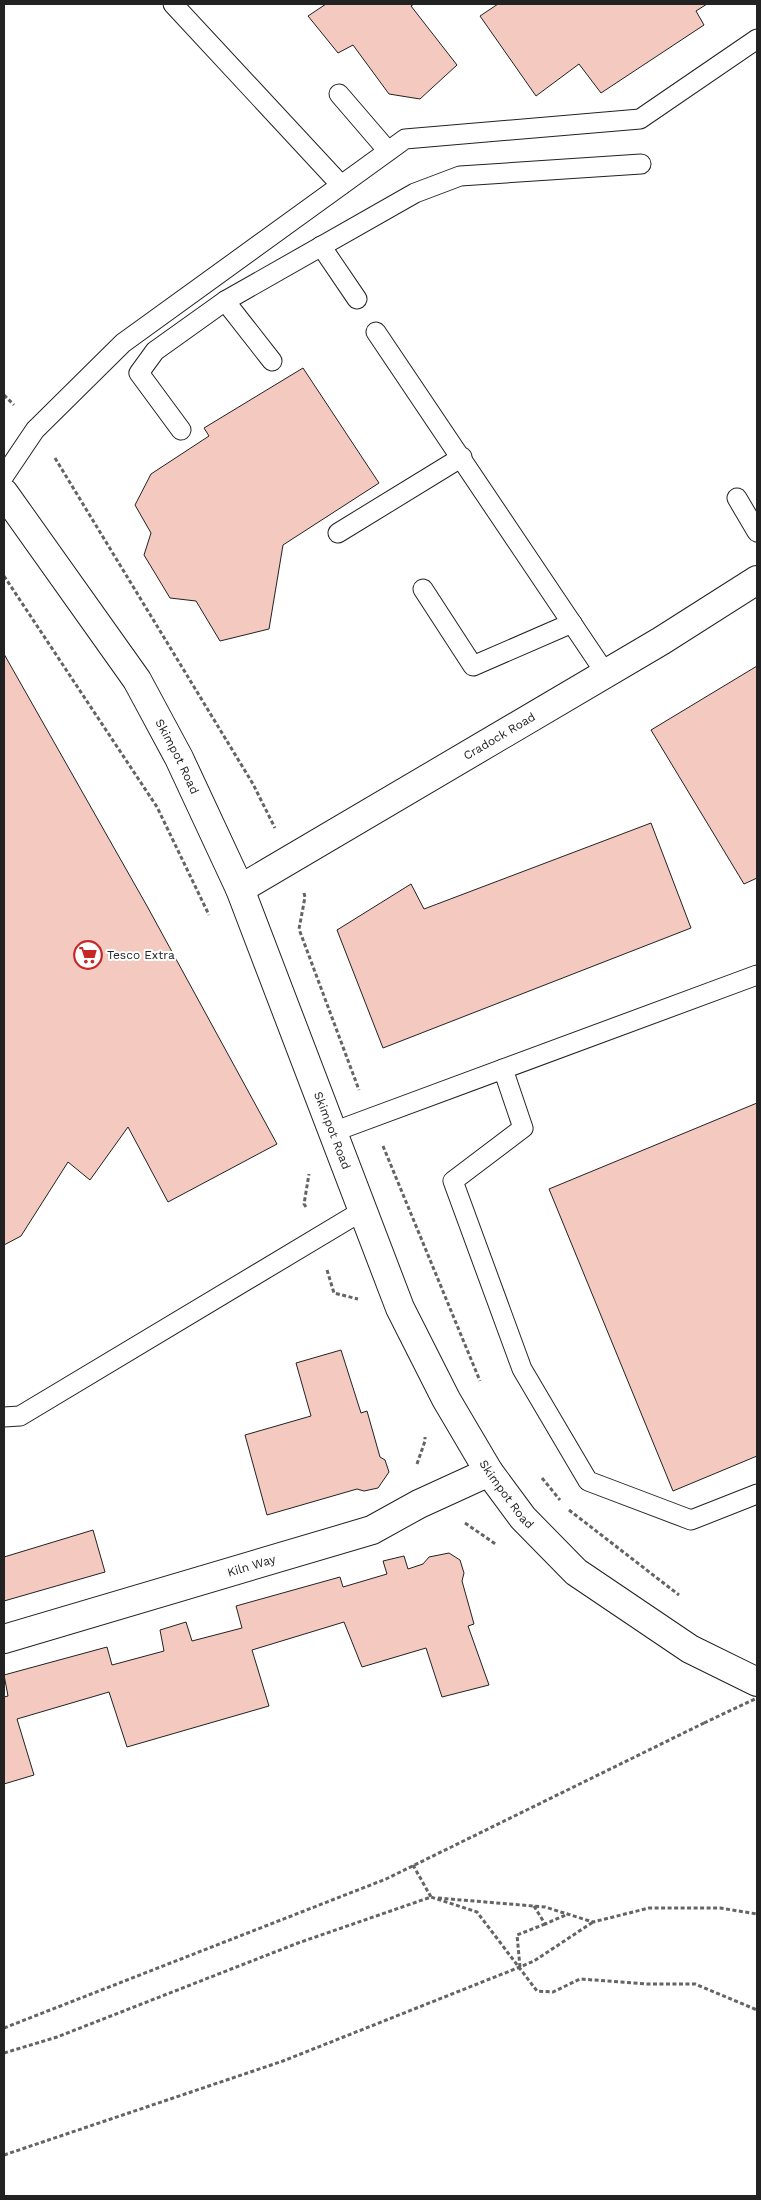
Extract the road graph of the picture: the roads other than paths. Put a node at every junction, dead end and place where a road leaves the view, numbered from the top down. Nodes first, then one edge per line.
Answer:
1 (173, 4) edge
2 (757, 39) edge
3 (339, 94) dead end
4 (388, 151) junction
5 (641, 164) dead end
6 (341, 185) junction
7 (321, 246) junction
8 (357, 299) dead end
9 (225, 301) junction
10 (376, 332) dead end
11 (272, 361) dead end
12 (181, 430) dead end
13 (462, 458) junction
14 (4, 476) edge
15 (4, 493) edge
16 (737, 498) dead end
17 (757, 532) edge
18 (338, 533) dead end
19 (757, 580) edge
20 (424, 589) dead end
21 (572, 623) junction
22 (606, 674) junction
23 (240, 889) junction
24 (757, 975) edge
25 (503, 1069) junction
26 (333, 1132) junction
27 (362, 1211) junction
28 (4, 1417) edge
29 (488, 1472) junction
30 (757, 1494) edge
31 (4, 1639) edge
32 (757, 1682) edge

1 - 6 lane
2 - 4 lane
3 - 4 lane
4 - 6 lane
5 - 7 lane
6 - 14 lane
7 - 8 lane
7 - 9 lane
9 - 11 lane
9 - 12 lane
10 - 13 lane
13 - 18 lane
13 - 21 lane
15 - 23 main road, Skimpot Road
16 - 17 lane
19 - 22 main road, Cradock Road
20 - 21 lane
21 - 22 lane
22 - 23 main road, Cradock Road
23 - 26 main road, Skimpot Road
24 - 25 lane
25 - 26 lane
25 - 30 lane
26 - 27 main road, Skimpot Road
27 - 28 lane
27 - 29 main road, Skimpot Road
29 - 31 main road, Kiln Way
29 - 32 main road, Skimpot Road

